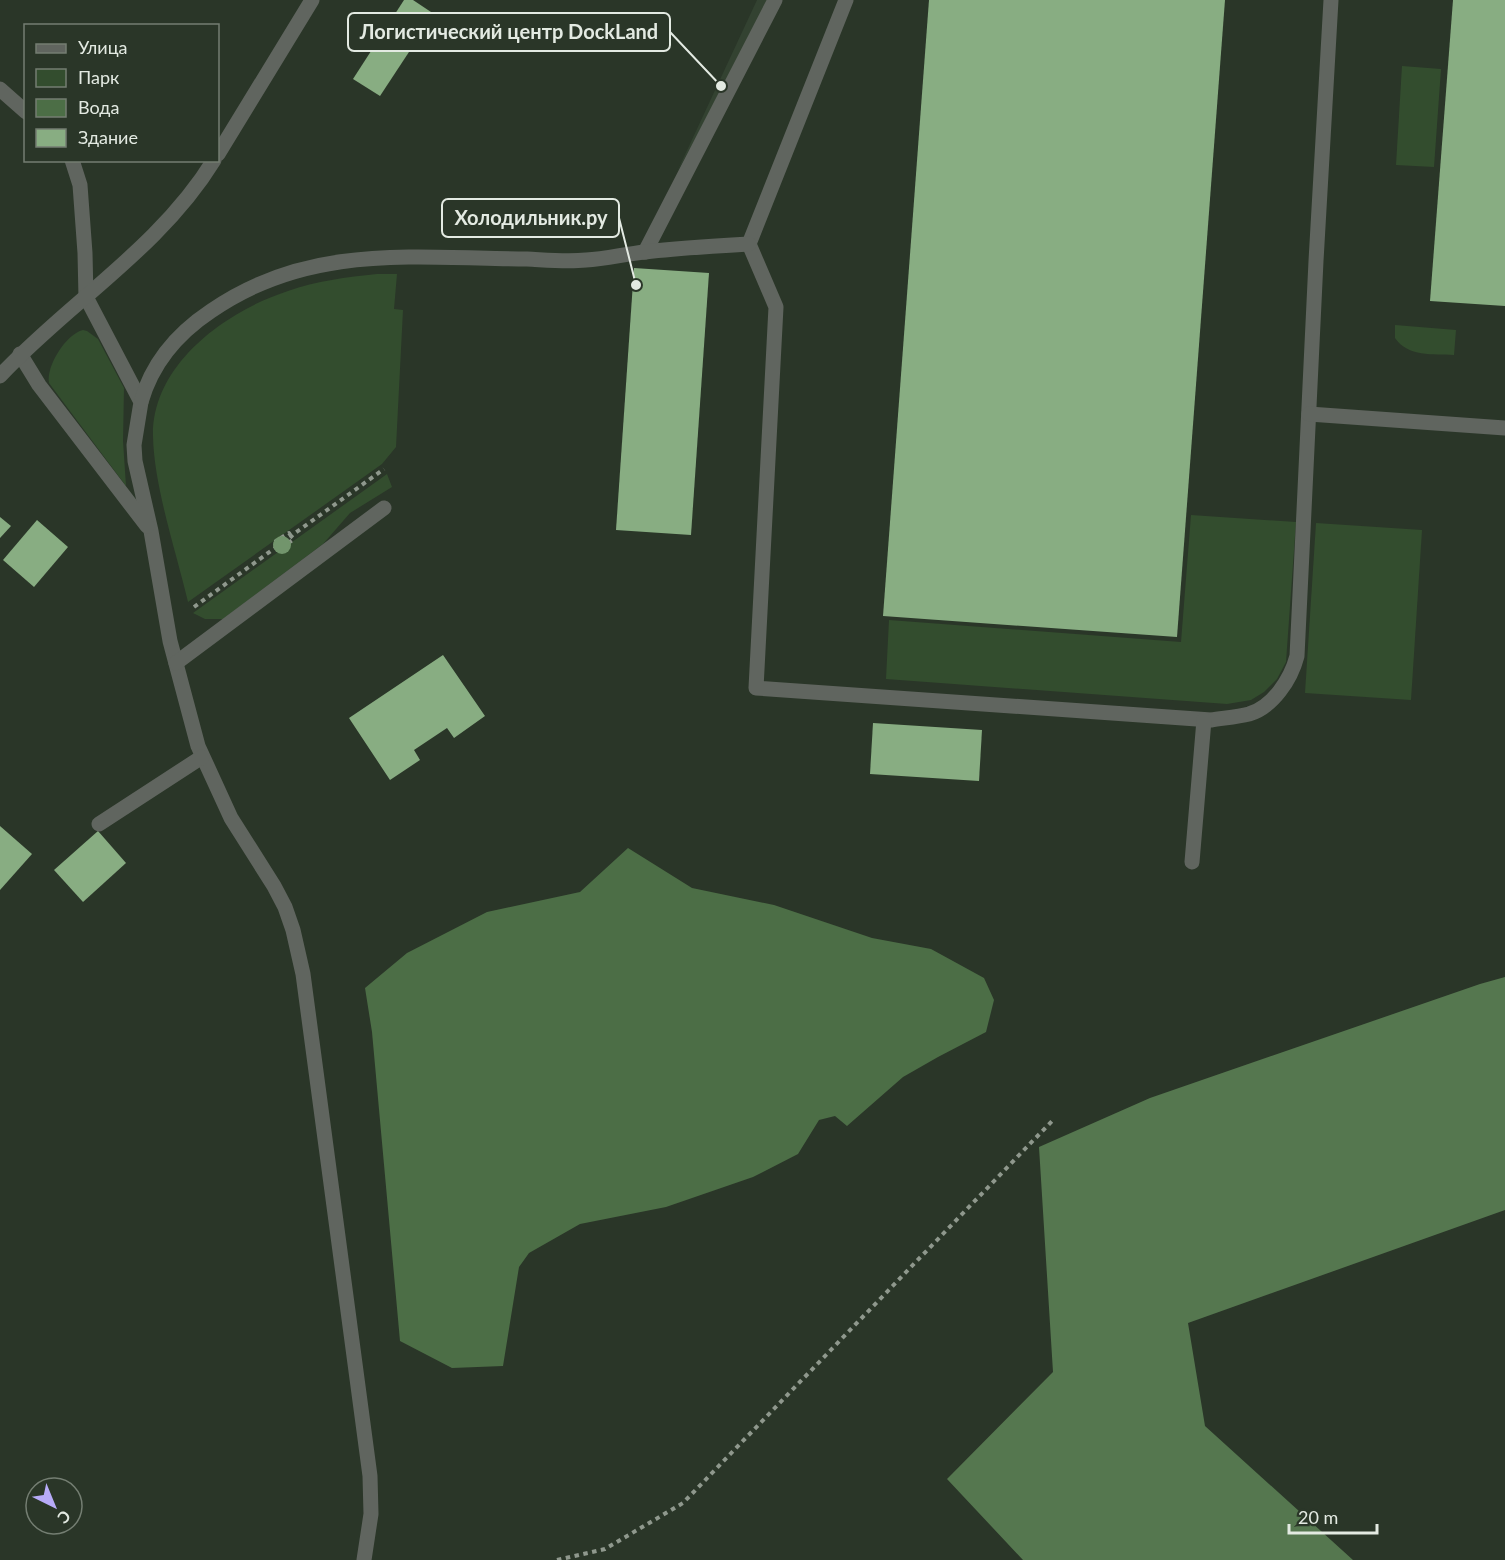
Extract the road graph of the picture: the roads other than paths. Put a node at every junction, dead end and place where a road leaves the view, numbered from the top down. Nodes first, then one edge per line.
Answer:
1 (312, 0) edge
2 (775, 0) edge
3 (846, 0) edge
4 (1331, 0) edge
5 (0, 89) edge
6 (24, 110) edge
7 (219, 152) edge
8 (73, 162) edge
9 (213, 162) edge
10 (749, 244) junction
11 (645, 252) junction
12 (86, 297) junction
13 (20, 354) junction
14 (0, 376) edge
15 (141, 402) junction
16 (1309, 414) junction
17 (1505, 428) edge
18 (384, 508) dead end
19 (151, 531) junction
20 (176, 663) junction
21 (1204, 720) junction
22 (202, 757) junction
23 (99, 824) dead end
24 (1192, 862) dead end
25 (364, 1560) edge

1 - 7 street
2 - 11 street
3 - 10 street
4 - 16 street
5 - 6 street
8 - 12 street
9 - 12 street
10 - 11 street
10 - 21 street
11 - 15 street
12 - 13 street
12 - 15 street
13 - 14 street
13 - 19 street
15 - 19 street
16 - 17 street
16 - 21 street
18 - 20 street
19 - 20 street
20 - 22 street
21 - 24 street
22 - 23 street
22 - 25 street

